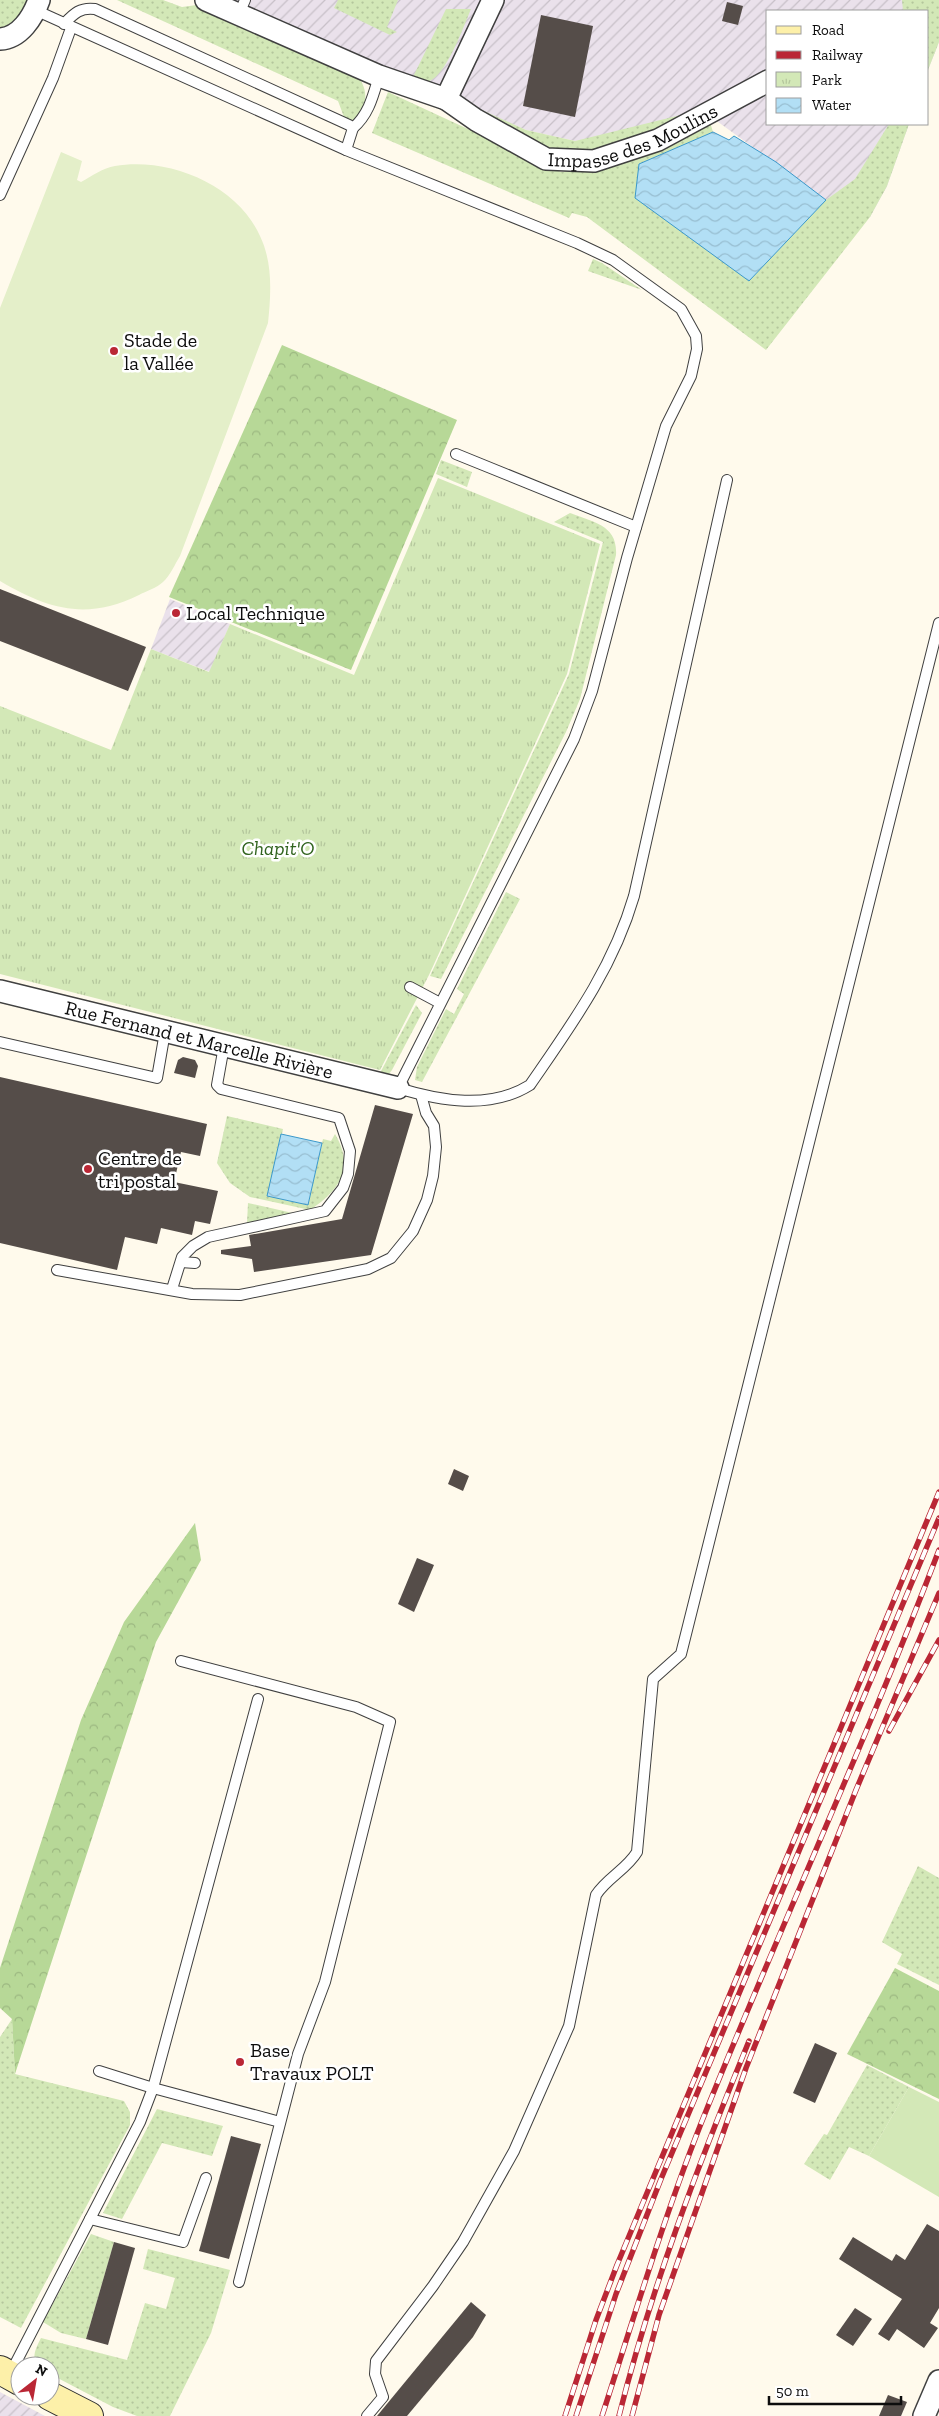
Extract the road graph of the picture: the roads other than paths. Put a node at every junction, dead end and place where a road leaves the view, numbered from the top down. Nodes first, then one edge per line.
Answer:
1 (206, 0) edge
2 (493, 0) edge
3 (37, 5) edge
4 (242, 7) edge
5 (68, 26) junction
6 (0, 39) edge
7 (379, 76) junction
8 (766, 82) edge
9 (446, 99) junction
10 (353, 128) junction
11 (346, 150) junction
12 (0, 194) edge
13 (456, 454) dead end
14 (727, 480) dead end
15 (636, 527) junction
16 (939, 623) edge
17 (410, 987) dead end
18 (0, 991) edge
19 (440, 1003) junction
20 (165, 1032) junction
21 (0, 1042) edge
22 (224, 1046) junction
23 (398, 1088) junction
24 (421, 1095) junction
25 (181, 1262) junction
26 (195, 1263) dead end
27 (57, 1270) dead end
28 (172, 1288) junction
29 (181, 1661) dead end
30 (258, 1699) dead end
31 (99, 2071) dead end
32 (153, 2088) junction
33 (280, 2122) junction
34 (206, 2178) dead end
35 (90, 2219) junction
36 (239, 2282) dead end
37 (20, 2356) edge
38 (939, 2381) edge
39 (60, 2401) edge
40 (89, 2416) edge
41 (367, 2416) edge
42 (924, 2416) edge

1 - 4 street, Impasse des Moulins
2 - 9 street
3 - 5 lane
3 - 6 street
4 - 7 street, Impasse des Moulins
5 - 10 lane
5 - 11 lane
5 - 12 lane
7 - 9 street, Impasse des Moulins
7 - 10 lane
8 - 9 street, Impasse des Moulins
10 - 11 lane
11 - 15 lane
13 - 15 lane
14 - 24 lane
15 - 19 lane
16 - 41 lane
17 - 19 lane
18 - 20 street, Rue Fernand et Marcelle Rivière
19 - 23 lane
20 - 21 lane
20 - 22 street, Rue Fernand et Marcelle Rivière
22 - 23 street, Rue Fernand et Marcelle Rivière
22 - 25 lane
23 - 24 lane
24 - 28 lane
25 - 26 lane
25 - 28 lane
27 - 28 lane
29 - 33 lane
30 - 32 lane
31 - 32 lane
32 - 33 lane
32 - 35 lane
33 - 36 lane
34 - 35 lane
35 - 37 lane
38 - 42 street
39 - 40 main road

